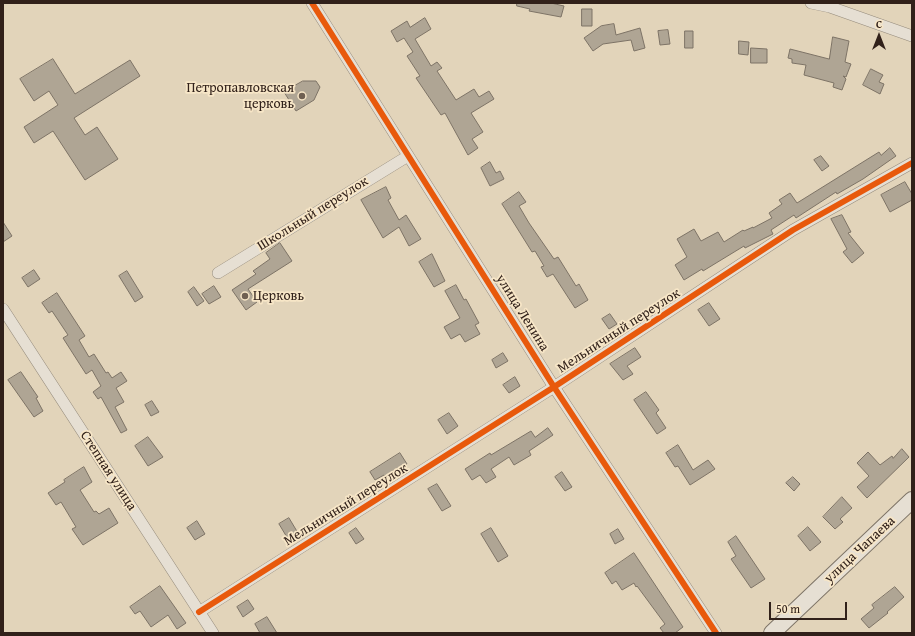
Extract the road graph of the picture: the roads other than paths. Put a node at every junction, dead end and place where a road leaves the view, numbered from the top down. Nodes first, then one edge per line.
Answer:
1 (312, 3) edge
2 (811, 3) edge
3 (826, 5) edge
4 (912, 36) edge
5 (408, 156) junction
6 (912, 163) edge
7 (218, 273) dead end
8 (3, 308) edge
9 (554, 387) junction
10 (912, 500) edge
11 (199, 612) junction
12 (213, 633) edge
13 (716, 633) edge
14 (772, 633) edge

1 - 5 street, улица Ленина
2 - 3 street
3 - 4 street
5 - 7 street, Школьный переулок
5 - 9 street, улица Ленина
6 - 9 street, Мельничный переулок
8 - 11 street, Степная улица
9 - 11 street, Мельничный переулок
9 - 13 street, улица Ленина
10 - 14 main road, улица Чапаева
11 - 12 street, Степная улица

